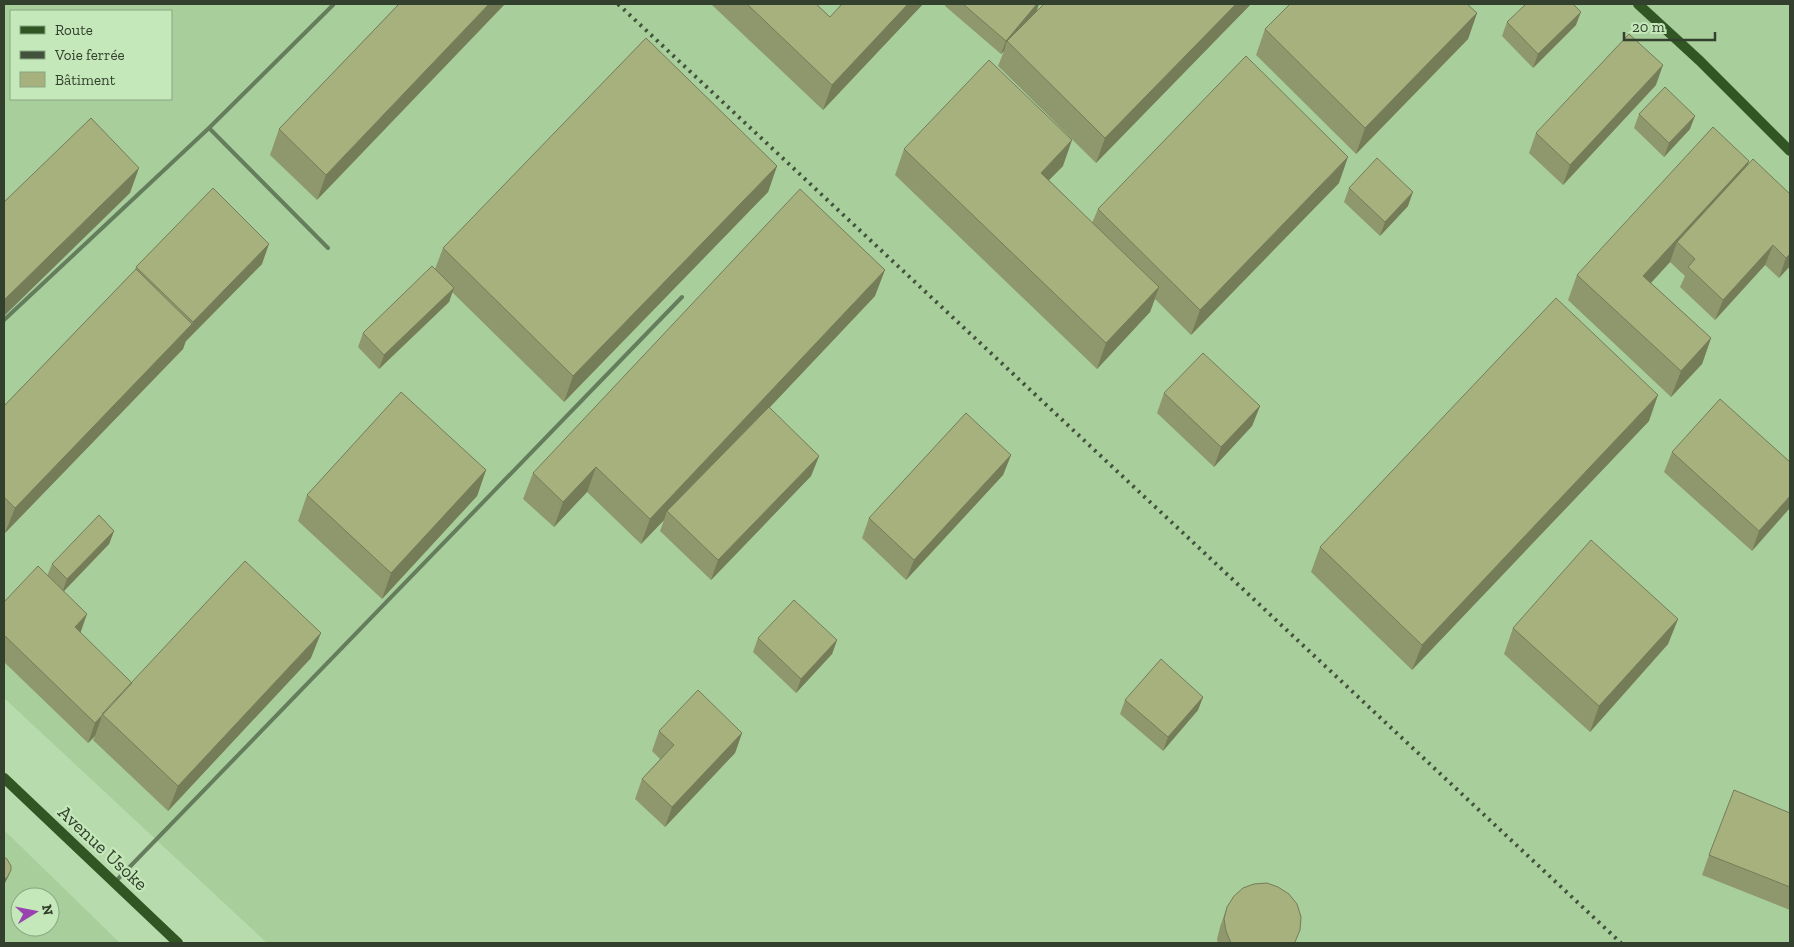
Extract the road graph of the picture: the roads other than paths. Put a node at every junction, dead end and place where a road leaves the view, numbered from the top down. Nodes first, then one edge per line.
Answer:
1 (1638, 4) edge
2 (333, 5) edge
3 (209, 128) junction
4 (1790, 151) edge
5 (328, 248) dead end
6 (682, 297) dead end
7 (4, 320) edge
8 (4, 778) edge
9 (114, 883) junction
10 (178, 943) edge

1 - 4 street
2 - 3 lane
3 - 5 lane
3 - 7 lane
6 - 9 lane
8 - 9 street, Avenue Usoke
9 - 10 street, Avenue Usoke

